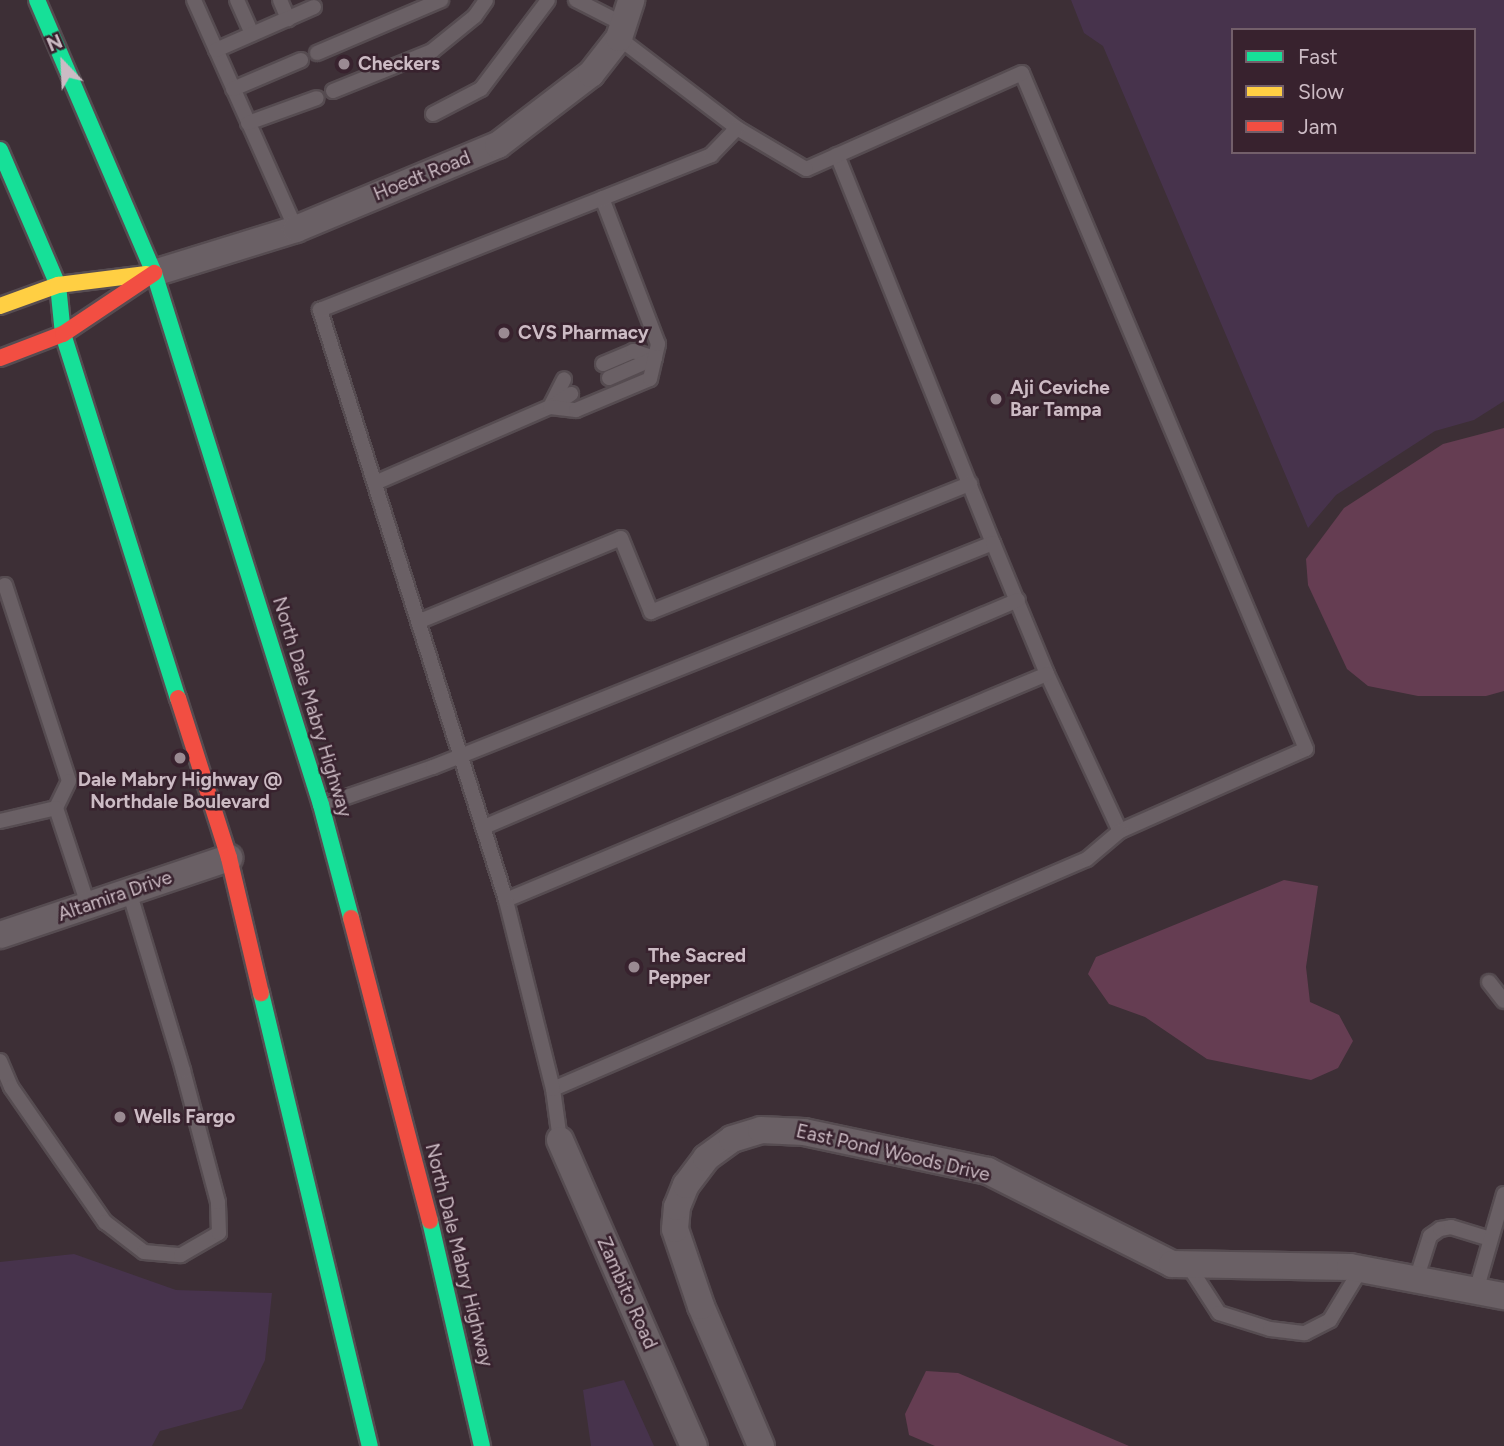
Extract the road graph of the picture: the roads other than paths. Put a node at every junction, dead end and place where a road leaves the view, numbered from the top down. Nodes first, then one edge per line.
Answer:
1 (37, 0) edge
2 (194, 0) edge
3 (237, 0) edge
4 (280, 0) edge
5 (441, 0) edge
6 (485, 0) edge
7 (548, 0) edge
8 (576, 0) edge
9 (314, 7) dead end
10 (288, 19) junction
11 (625, 20) edge
12 (252, 34) junction
13 (216, 50) junction
14 (317, 52) dead end
15 (300, 60) dead end
16 (233, 89) junction
17 (333, 92) dead end
18 (317, 98) dead end
19 (433, 114) dead end
20 (248, 123) junction
21 (737, 128) junction
22 (0, 150) edge
23 (838, 155) junction
24 (602, 198) junction
25 (296, 229) junction
26 (154, 273) junction
27 (58, 285) junction
28 (0, 306) edge
29 (63, 334) junction
30 (0, 358) edge
31 (655, 358) junction
32 (606, 371) dead end
33 (564, 379) dead end
34 (571, 394) dead end
35 (550, 407) junction
36 (375, 483) junction
37 (970, 484) junction
38 (993, 543) junction
39 (2, 581) edge
40 (1018, 600) junction
41 (420, 621) junction
42 (1047, 674) junction
43 (462, 755) junction
44 (321, 805) junction
45 (56, 808) junction
46 (0, 821) edge
47 (484, 827) junction
48 (1120, 831) junction
49 (229, 858) junction
50 (129, 891) junction
51 (506, 901) junction
52 (88, 905) junction
53 (0, 935) edge
54 (1489, 982) dead end
55 (1504, 1001) edge
56 (0, 1061) edge
57 (553, 1089) junction
58 (560, 1140) joint
59 (1504, 1194) edge
60 (1490, 1239) junction
61 (1188, 1265) junction
62 (1361, 1269) junction
63 (1416, 1280) junction
64 (1476, 1291) junction
65 (1504, 1296) edge
66 (370, 1446) edge
67 (482, 1446) edge
68 (694, 1446) edge
69 (761, 1446) edge

1 - 26 main road, North Dale Mabry Highway
2 - 13 lane
3 - 12 lane
4 - 10 lane
5 - 14 lane
6 - 17 lane
7 - 19 lane
8 - 11 lane
9 - 10 lane
10 - 12 lane
11 - 21 lane
11 - 25 street, Hoedt Road
12 - 13 lane
13 - 16 lane
15 - 16 lane
16 - 20 lane
18 - 20 lane
20 - 25 lane
21 - 23 lane
21 - 24 lane
22 - 27 main road
23 - 37 lane
23 - 48 lane
24 - 31 lane
24 - 36 lane
25 - 26 street, Hoedt Road
26 - 27 main road
26 - 29 main road
26 - 44 main road, North Dale Mabry Highway
27 - 28 main road
27 - 29 main road
29 - 30 main road
29 - 49 main road
31 - 32 lane
31 - 35 lane
33 - 35 lane
34 - 35 lane
35 - 36 lane
36 - 41 lane
37 - 38 lane
37 - 41 lane
38 - 40 lane
38 - 43 lane
39 - 45 lane
40 - 42 lane
40 - 47 lane
41 - 43 lane
42 - 48 lane
42 - 51 lane
43 - 44 lane
43 - 47 lane
44 - 67 main road, North Dale Mabry Highway
45 - 46 lane
45 - 52 lane
47 - 51 lane
48 - 57 lane
49 - 50 street, Altamira Drive
49 - 66 main road
50 - 52 street, Altamira Drive
50 - 56 lane
51 - 57 lane
52 - 53 street, Altamira Drive
54 - 55 lane
57 - 58 lane
58 - 68 street, Zambito Road
59 - 60 lane
60 - 63 lane
60 - 64 lane
61 - 62 street, East Pond Woods Drive
61 - 62 lane
61 - 69 street, East Pond Woods Drive
62 - 63 street, East Pond Woods Drive
63 - 64 street, East Pond Woods Drive
64 - 65 street, East Pond Woods Drive

